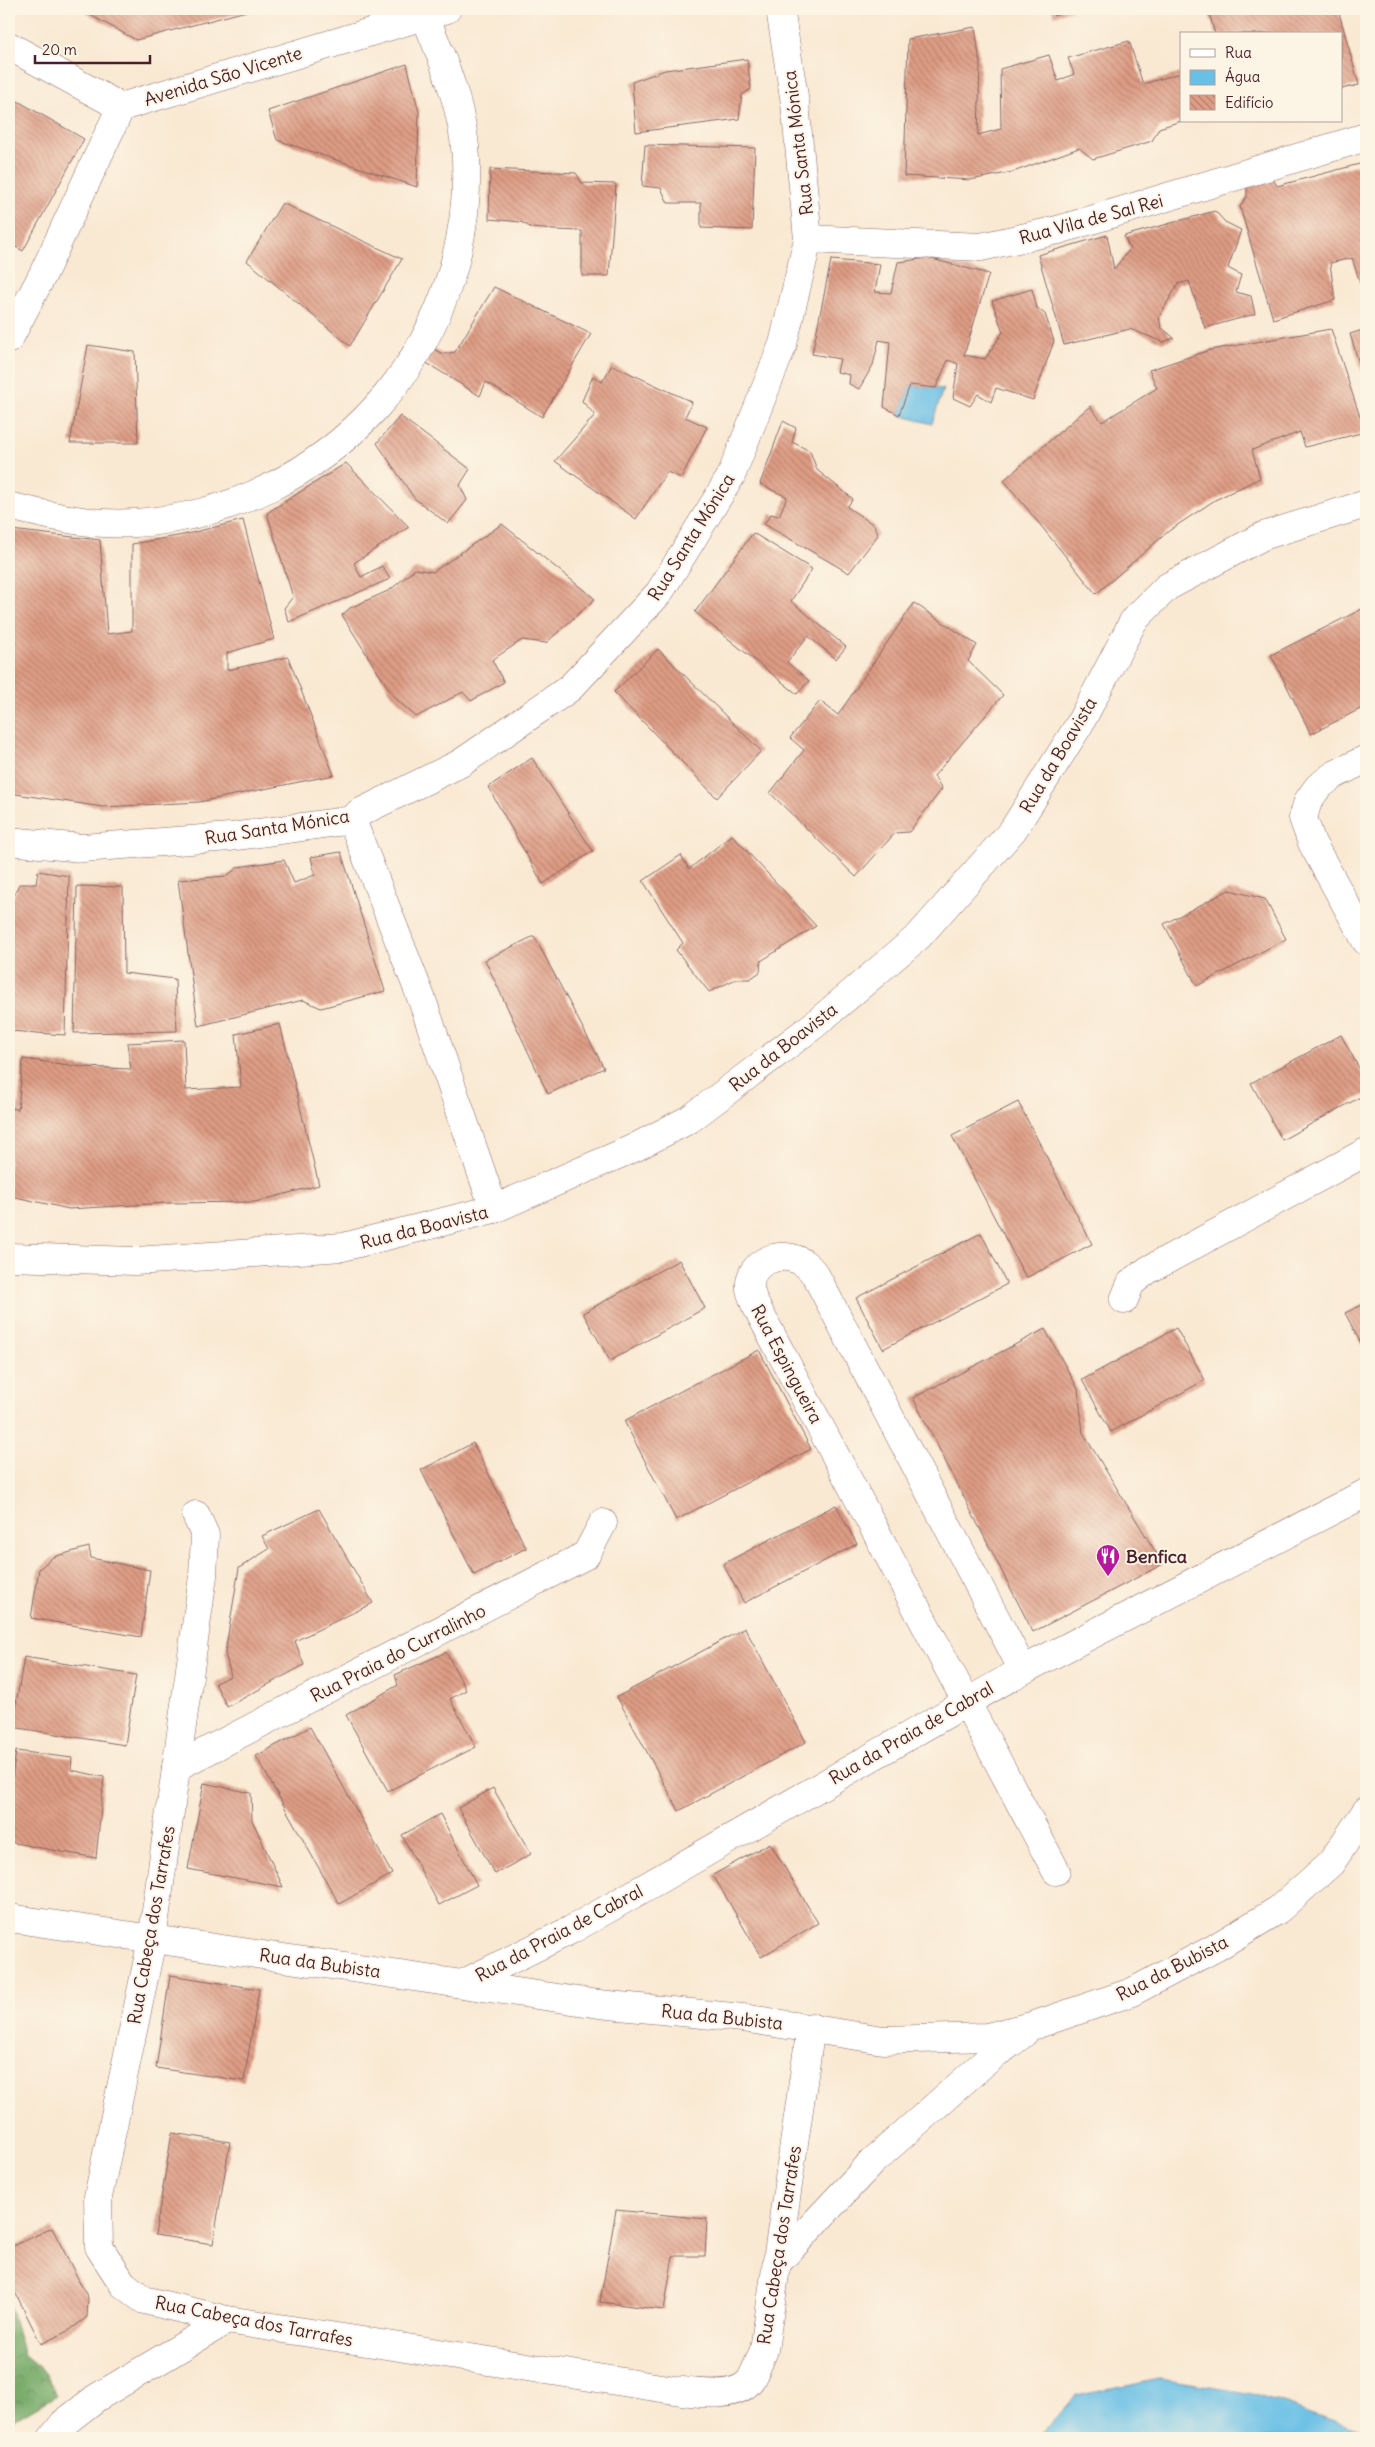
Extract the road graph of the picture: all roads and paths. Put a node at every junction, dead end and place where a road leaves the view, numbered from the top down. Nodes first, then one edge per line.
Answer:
1 (780, 9) edge
2 (436, 12) edge
3 (9, 46) edge
4 (121, 106) junction
5 (1366, 137) edge
6 (808, 239) junction
7 (9, 339) edge
8 (1366, 504) edge
9 (9, 506) edge
10 (1366, 759) edge
11 (352, 820) junction
12 (9, 841) edge
13 (1366, 941) edge
14 (1366, 1152) edge
15 (494, 1210) junction
16 (9, 1256) edge
17 (1124, 1300) dead end
18 (1366, 1493) edge
19 (196, 1515) dead end
20 (603, 1523) dead end
21 (1022, 1670) junction
22 (966, 1701) junction
23 (176, 1767) junction
24 (1366, 1812) edge
25 (1056, 1871) dead end
26 (9, 1918) edge
27 (152, 1940) junction
28 (462, 1984) junction
29 (1035, 2025) junction
30 (811, 2027) junction
31 (777, 2263) junction
32 (227, 2320) junction
33 (52, 2438) edge

1 - 6 street, Rua Santa Mónica
2 - 4 street, Avenida São Vicente
2 - 9 street
3 - 4 street, Avenida São Vicente
4 - 7 street
5 - 6 street, Rua Vila de Sal Rei
6 - 11 street, Rua Santa Mónica
8 - 15 street, Rua da Boavista
10 - 13 street
11 - 12 street, Rua Santa Mónica
11 - 15 street
14 - 17 street
15 - 16 street, Rua da Boavista
18 - 21 street, Rua da Praia de Cabral
19 - 23 street, Rua Cabeça dos Tarrafes
20 - 23 street, Rua Praia do Curralinho
21 - 22 street, Rua da Praia de Cabral
21 - 22 street, Rua Espingueira
22 - 25 street
22 - 28 street, Rua da Praia de Cabral
23 - 27 street, Rua Cabeça dos Tarrafes
24 - 29 street, Rua da Bubista
26 - 27 street, Rua da Bubista
27 - 28 street, Rua da Bubista
27 - 32 street, Rua Cabeça dos Tarrafes
28 - 30 street, Rua da Bubista
29 - 30 street, Rua da Bubista
29 - 31 street
30 - 31 street, Rua Cabeça dos Tarrafes
31 - 32 street, Rua Cabeça dos Tarrafes
32 - 33 street

